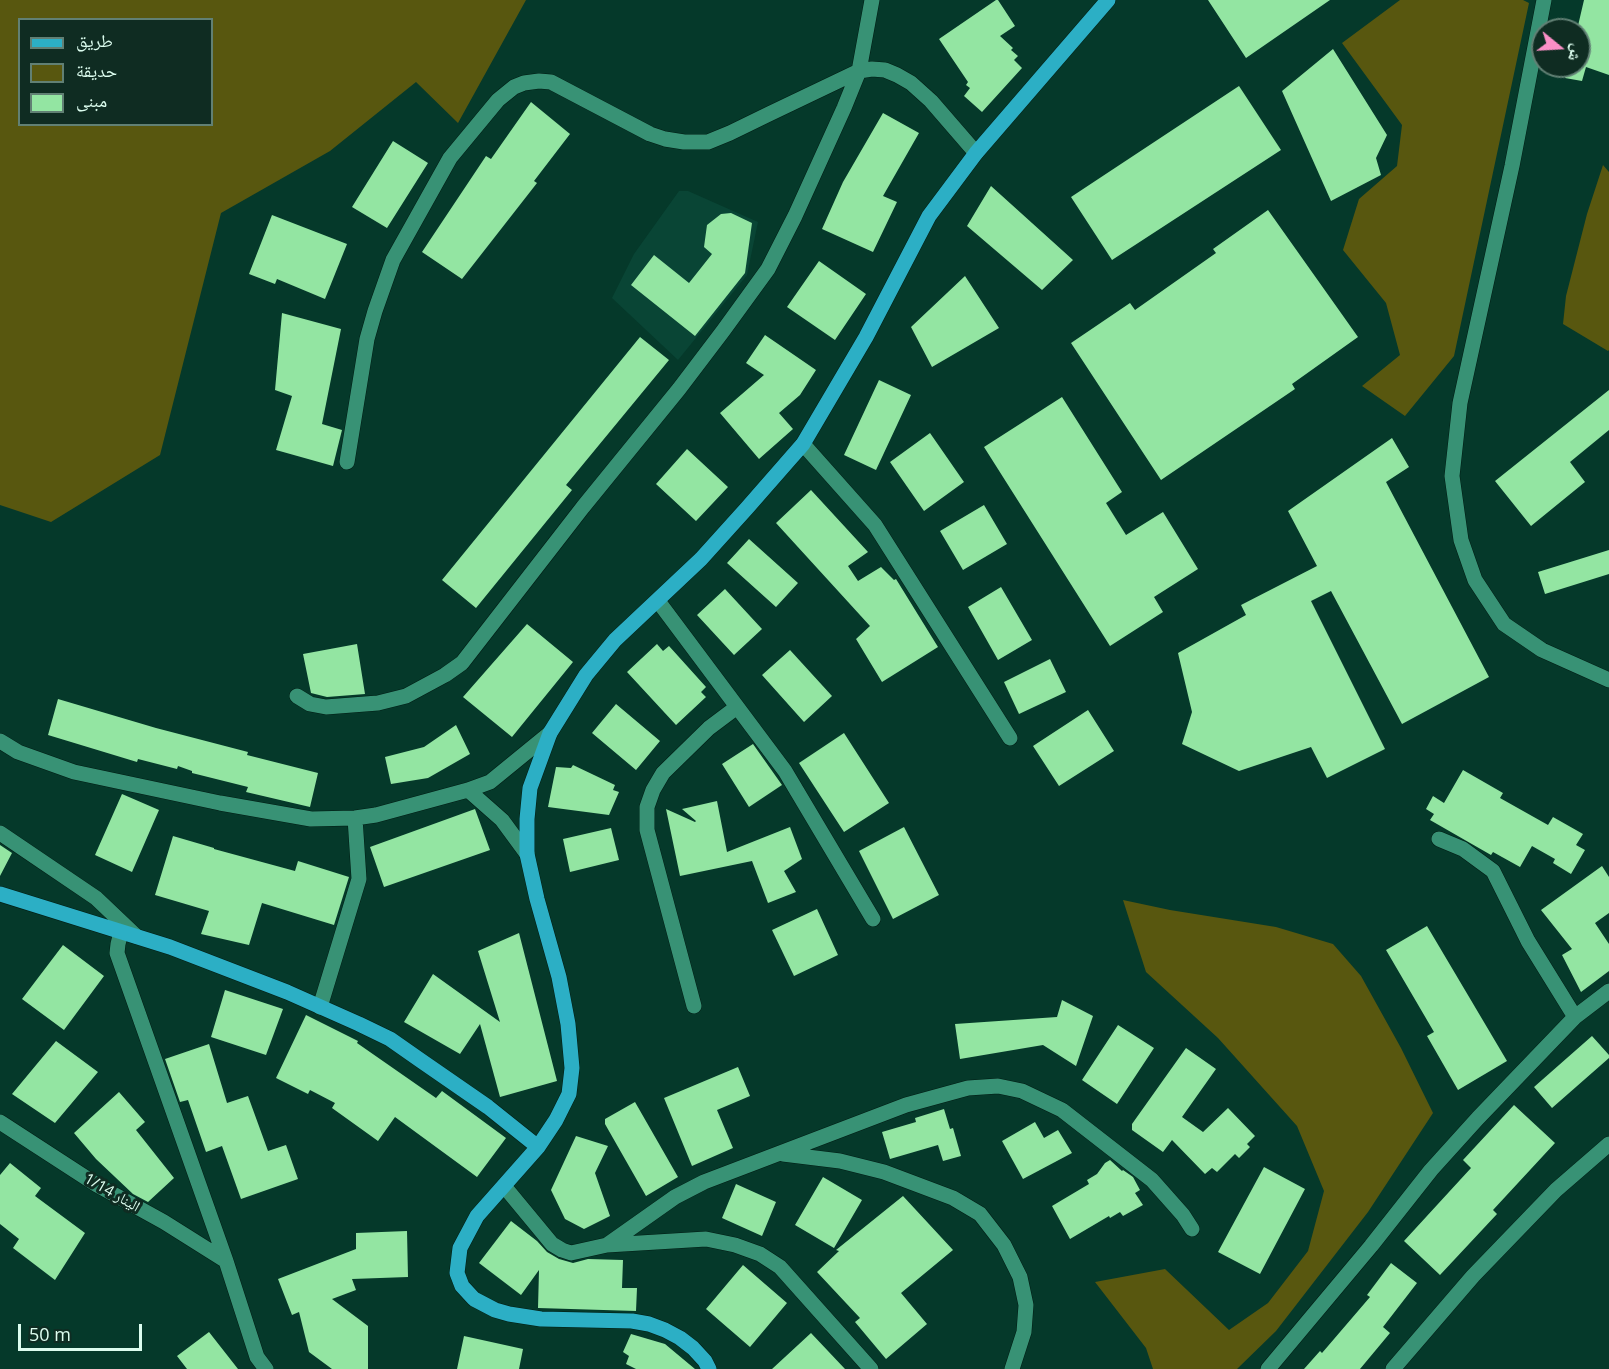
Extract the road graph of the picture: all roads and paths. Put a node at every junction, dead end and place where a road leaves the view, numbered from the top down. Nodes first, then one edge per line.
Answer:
1 (872, 0) edge
2 (1108, 0) edge
3 (1544, 0) edge
4 (859, 71) junction
5 (976, 153) junction
6 (802, 444) junction
7 (347, 462) dead end
8 (658, 601) junction
9 (1609, 680) edge
10 (297, 696) dead end
11 (737, 707) junction
12 (550, 733) junction
13 (1010, 738) dead end
14 (0, 741) edge
15 (468, 790) junction
16 (355, 818) junction
17 (0, 832) edge
18 (1439, 839) dead end
19 (527, 854) junction
20 (0, 894) edge
21 (873, 919) dead end
22 (130, 934) junction
23 (1609, 991) edge
24 (694, 1006) dead end
25 (320, 1007) junction
26 (1575, 1017) junction
27 (0, 1122) edge
28 (1609, 1144) edge
29 (538, 1147) junction
30 (779, 1153) junction
31 (504, 1186) junction
32 (1192, 1229) dead end
33 (607, 1245) junction
34 (226, 1261) junction
35 (266, 1369) edge
36 (709, 1369) edge
37 (871, 1369) edge
38 (1012, 1369) edge
39 (1268, 1369) edge
40 (1393, 1369) edge

1 - 4 street
2 - 5 main road
3 - 9 street
4 - 5 street
4 - 7 street
4 - 10 street
5 - 6 main road
6 - 8 main road
6 - 13 street
8 - 11 street
8 - 12 main road
11 - 21 street
11 - 24 street
12 - 15 street
12 - 19 main road
14 - 16 street
15 - 16 street
15 - 19 street
16 - 25 street
17 - 22 street
18 - 26 street
19 - 29 main road
20 - 22 main road
22 - 25 main road
22 - 34 street
23 - 26 street
25 - 29 main road
26 - 39 street
27 - 34 street, الينار 1/14
28 - 40 street
29 - 31 main road
30 - 32 street
30 - 33 street
30 - 38 street
31 - 33 street
31 - 36 main road
33 - 37 street
34 - 35 street

